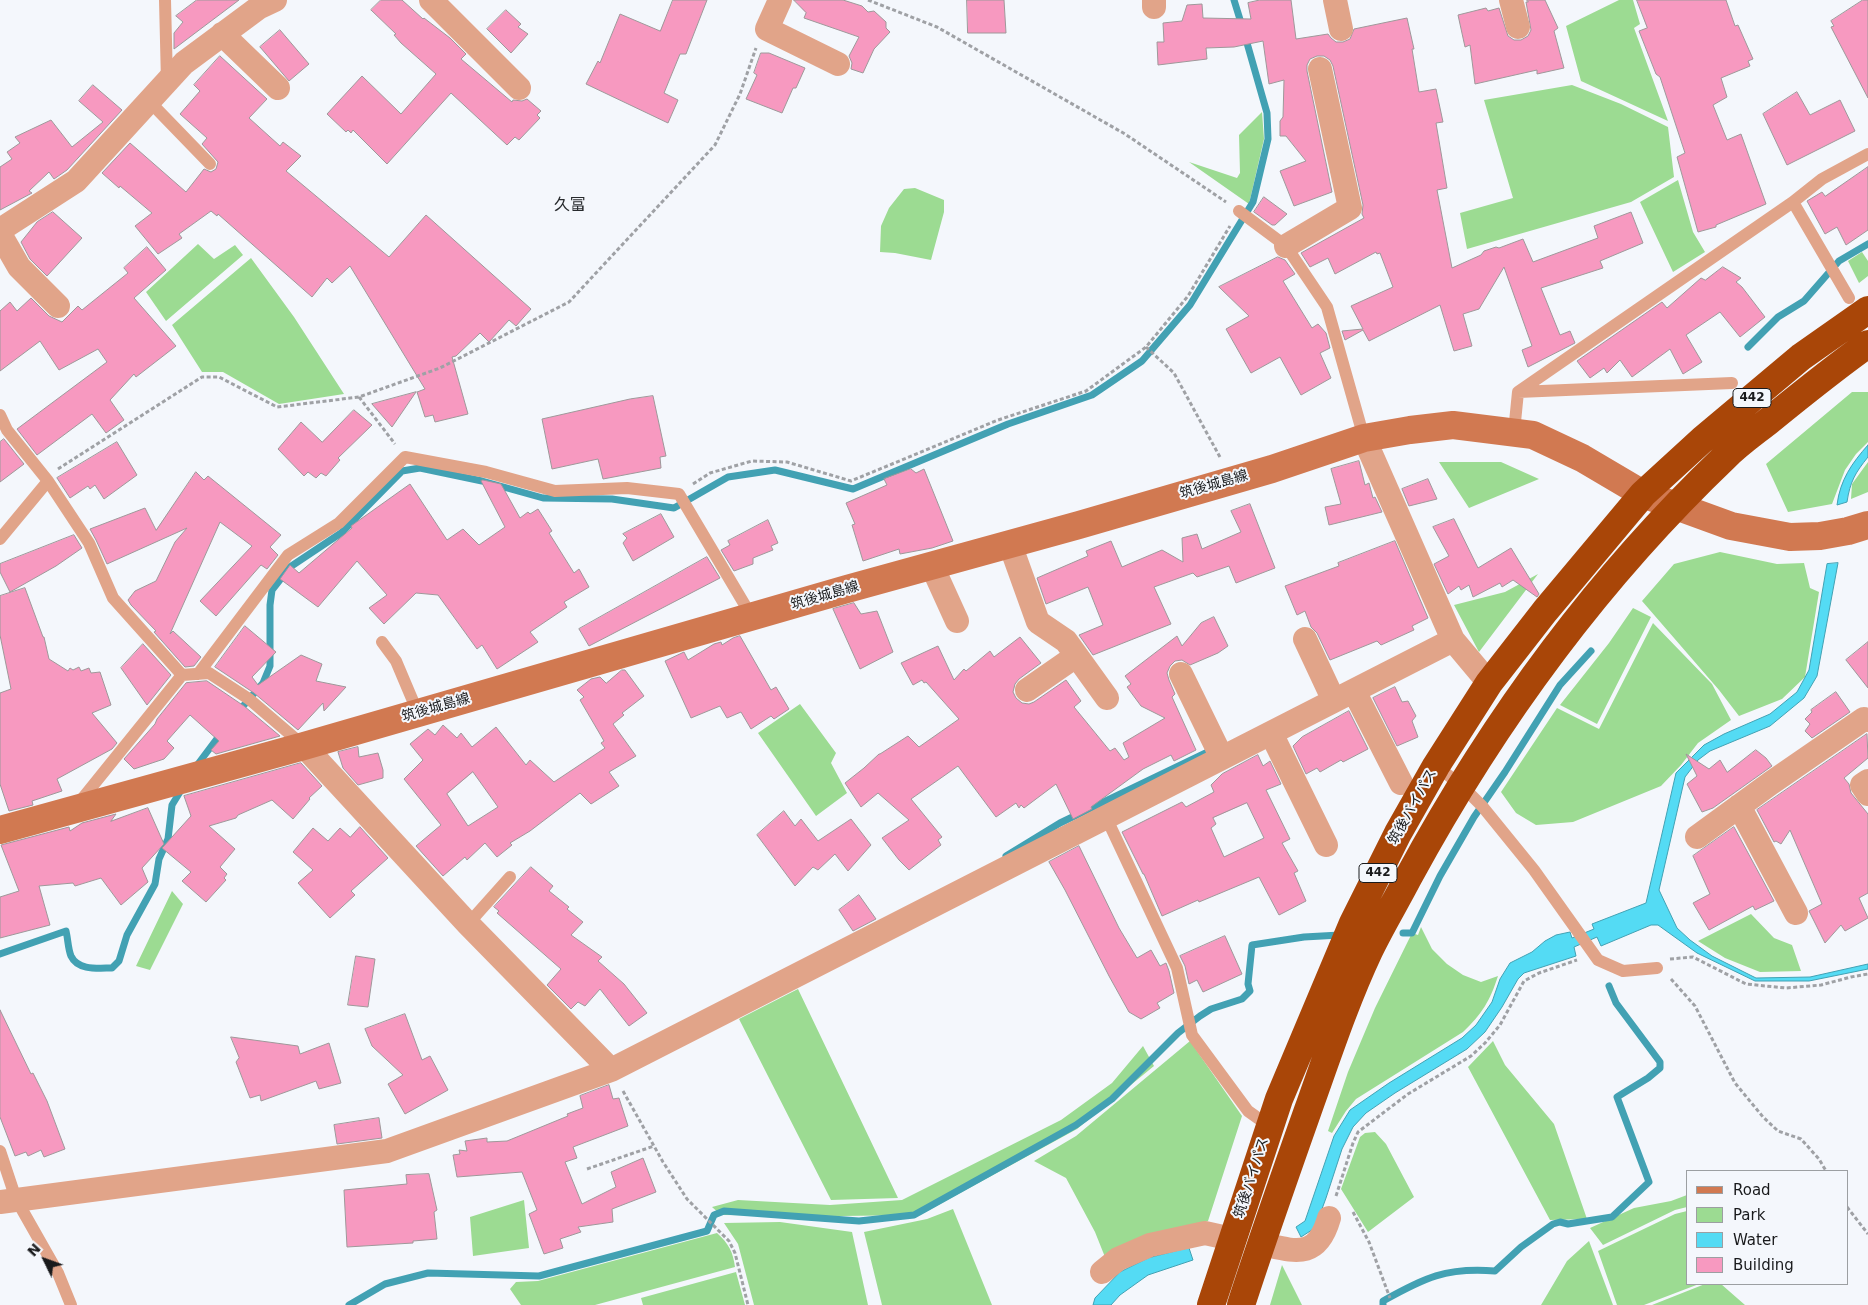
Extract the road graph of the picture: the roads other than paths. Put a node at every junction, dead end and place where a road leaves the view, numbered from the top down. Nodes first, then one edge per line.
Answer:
1 (166, 0) edge
2 (275, 0) edge
3 (431, 0) edge
4 (780, 0) edge
5 (1335, 0) edge
6 (1511, 0) edge
7 (1518, 27) dead end
8 (1341, 29) dead end
9 (222, 34) junction
10 (838, 64) dead end
11 (1320, 69) dead end
12 (167, 82) junction
13 (278, 88) dead end
14 (519, 88) dead end
15 (149, 101) junction
16 (1868, 154) edge
17 (210, 164) dead end
18 (1793, 202) junction
19 (1239, 211) road end
20 (0, 232) edge
21 (1286, 246) junction
22 (1858, 304) edge
23 (58, 306) dead end
24 (1868, 344) edge
25 (1732, 383) dead end
26 (1518, 392) junction
27 (0, 415) edge
28 (1514, 432) junction
29 (4, 433) edge
30 (1364, 438) junction
31 (46, 479) junction
32 (1643, 494) junction
33 (1676, 506) junction
34 (1868, 525) edge
35 (0, 539) edge
36 (1010, 544) junction
37 (932, 566) junction
38 (752, 617) junction
39 (956, 621) dead end
40 (1305, 639) dead end
41 (1453, 640) junction
42 (382, 642) dead end
43 (1076, 656) junction
44 (198, 674) junction
45 (1181, 674) dead end
46 (182, 675) junction
47 (1489, 683) junction
48 (1027, 690) dead end
49 (1344, 696) junction
50 (1107, 698) dead end
51 (418, 713) junction
52 (1868, 720) edge
53 (1271, 733) junction
54 (304, 746) junction
55 (1222, 758) junction
56 (1436, 766) junction
57 (1868, 781) edge
58 (1401, 783) dead end
59 (1461, 785) junction
60 (1868, 794) edge
61 (1740, 806) junction
62 (74, 809) junction
63 (1106, 817) junction
64 (0, 830) edge
65 (1697, 837) dead end
66 (1326, 845) dead end
67 (510, 877) dead end
68 (1796, 912) dead end
69 (468, 924) junction
70 (1657, 968) road end
71 (611, 1070) junction
72 (1279, 1099) junction
73 (1308, 1110) junction
74 (1269, 1126) junction
75 (0, 1151) edge
76 (8, 1201) edge
77 (1329, 1218) road end
78 (1232, 1239) junction
79 (1261, 1244) junction
80 (1102, 1272) dead end
81 (71, 1305) edge
82 (1211, 1305) edge
83 (1241, 1305) edge

1 - 12 lane
2 - 9 street
3 - 14 street
4 - 10 street
5 - 8 street
6 - 7 street
9 - 12 street
9 - 13 street
11 - 21 street
12 - 15 street
15 - 17 lane
15 - 20 street
16 - 18 lane
18 - 22 lane
18 - 26 lane
19 - 21 lane
20 - 23 street
21 - 30 lane
22 - 32 highway, 442
24 - 33 highway, 442
25 - 26 lane
26 - 28 lane
27 - 29 lane
28 - 30 street, 筑後城島線
28 - 32 street, 筑後城島線
29 - 31 lane
30 - 36 street, 筑後城島線
30 - 41 street
31 - 35 lane
31 - 46 lane
32 - 33 street, 筑後城島線
32 - 47 highway, 筑後バイパス / 442
33 - 34 street, 筑後城島線
33 - 59 highway, 442
36 - 37 street, 筑後城島線
36 - 43 street
37 - 38 street, 筑後城島線
37 - 39 street
38 - 44 lane
38 - 51 street, 筑後城島線
40 - 49 street
41 - 47 street
41 - 49 street
42 - 51 lane
43 - 48 street
43 - 50 street
44 - 46 lane
44 - 54 lane
45 - 55 street
46 - 62 lane
47 - 56 highway, 筑後バイパス / 442
49 - 53 street
49 - 58 street
51 - 54 street, 筑後城島線
52 - 61 street
53 - 55 street
53 - 66 street
54 - 62 street, 筑後城島線
54 - 69 street
55 - 63 street
56 - 59 lane
56 - 72 highway, 筑後バイパス / 442
57 - 60 street
59 - 70 lane
59 - 73 highway, 442
61 - 65 street
61 - 68 street
62 - 64 street, 筑後城島線
63 - 71 street
63 - 74 lane
67 - 69 lane
69 - 71 street
71 - 76 street
72 - 73 highway
72 - 74 highway, 筑後バイパス / 442
73 - 79 highway, 442
74 - 78 highway, 筑後バイパス / 442
75 - 76 lane
76 - 81 lane
77 - 79 street
78 - 80 street
78 - 82 highway, 筑後バイパス / 442
79 - 83 highway, 442

